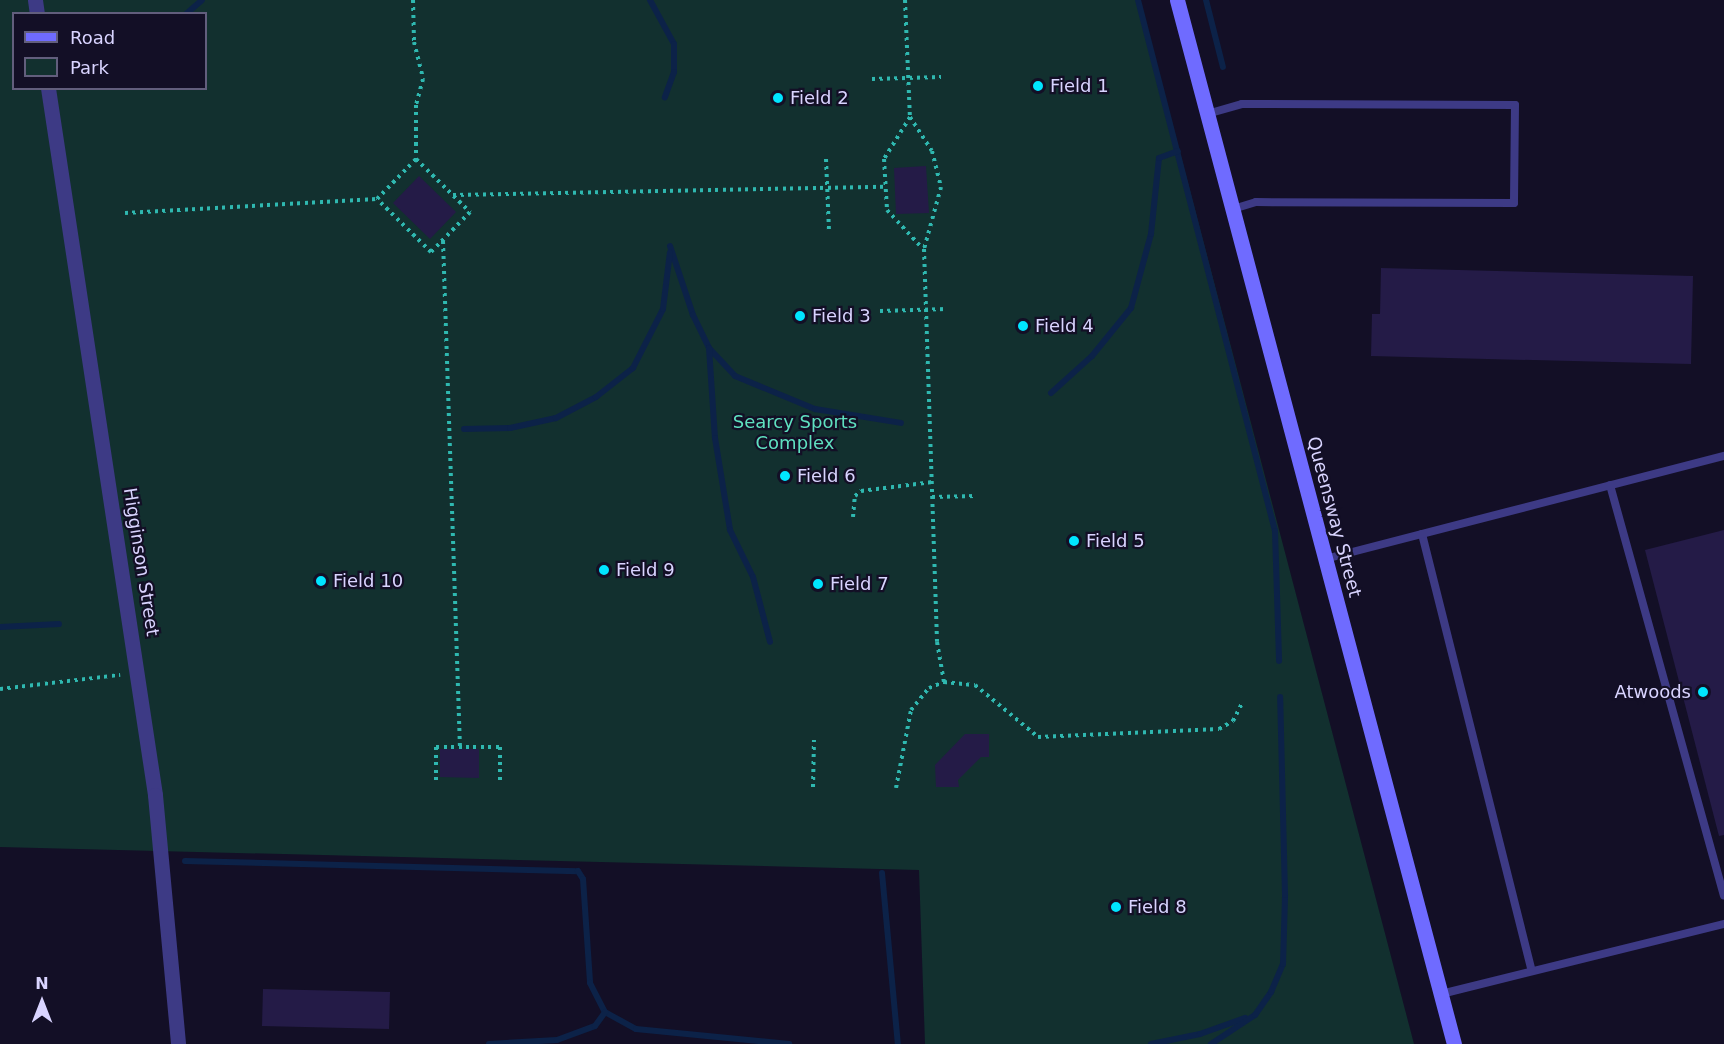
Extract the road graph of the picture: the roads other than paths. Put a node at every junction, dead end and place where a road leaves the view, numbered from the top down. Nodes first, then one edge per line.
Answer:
1 (1177, 0) edge
2 (48, 90) edge
3 (1207, 114) junction
4 (1233, 209) junction
5 (1724, 456) edge
6 (1610, 485) junction
7 (1422, 534) junction
8 (1325, 559) junction
9 (1724, 895) edge
10 (1724, 924) edge
11 (1531, 969) junction
12 (1441, 994) junction
13 (178, 1044) edge
14 (1454, 1044) edge

1 - 3 street, Queensway Street
2 - 13 street, Higginson Street
3 - 4 street, Queensway Street
3 - 4 lane
4 - 8 street, Queensway Street
5 - 6 lane
6 - 7 lane
6 - 9 lane
7 - 8 lane
7 - 11 lane
8 - 12 street, Queensway Street
10 - 11 lane
11 - 12 lane
12 - 14 street, Queensway Street

